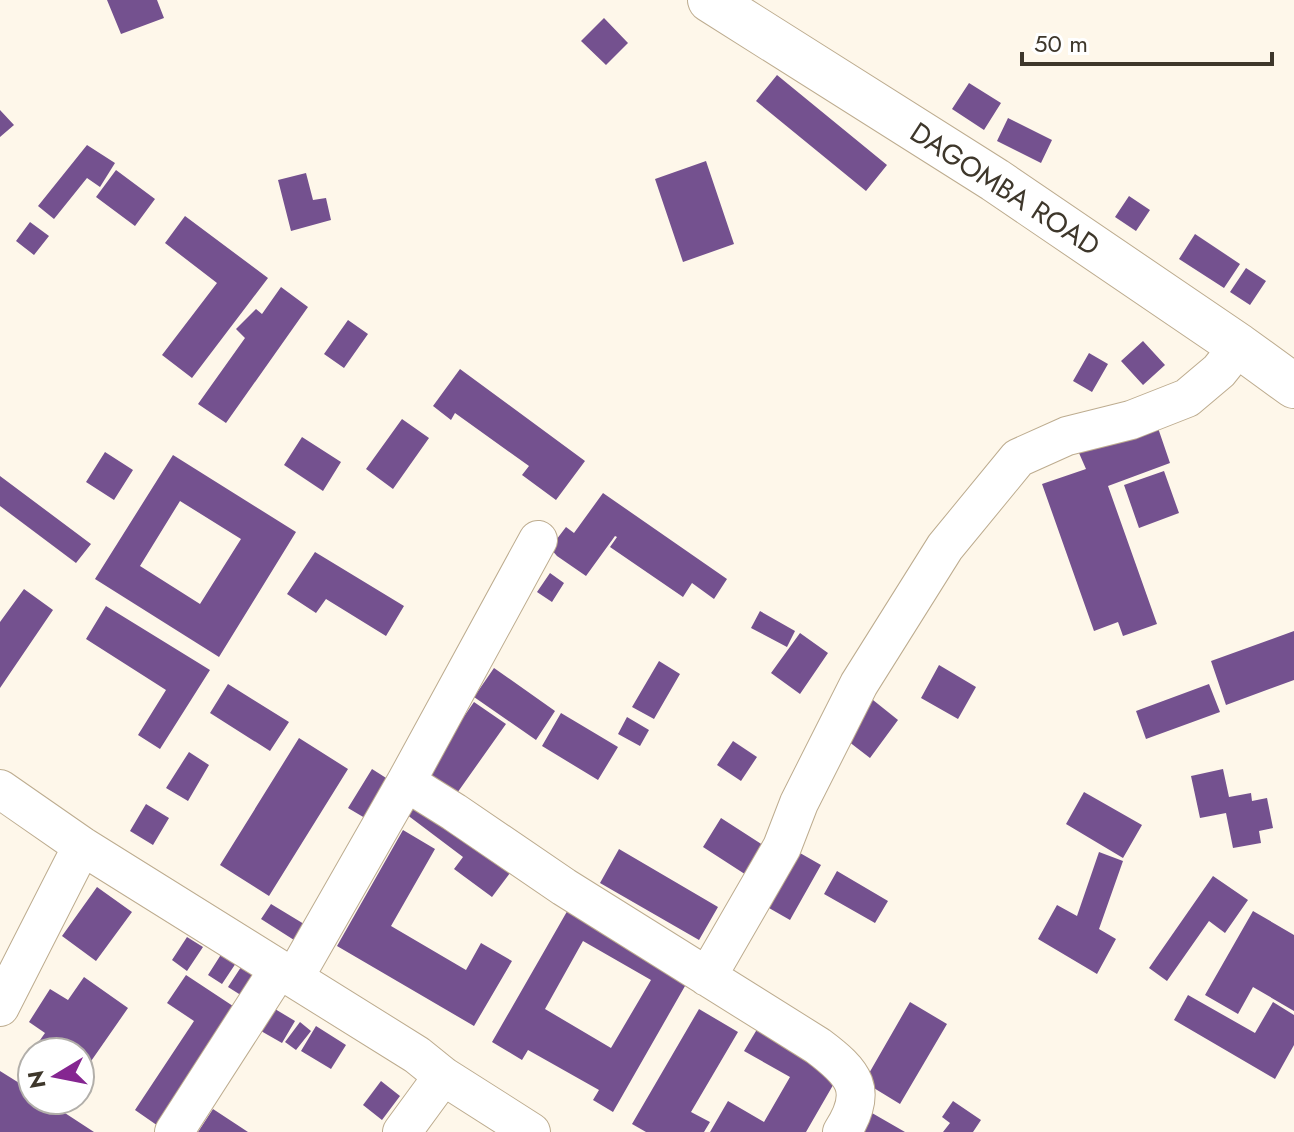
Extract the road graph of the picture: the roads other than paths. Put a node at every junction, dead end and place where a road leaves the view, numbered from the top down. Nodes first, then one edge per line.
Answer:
1 (710, 0) edge
2 (1239, 346) junction
3 (1294, 386) edge
4 (538, 540) dead end
5 (406, 782) junction
6 (0, 789) edge
7 (82, 846) junction
8 (286, 974) junction
9 (707, 977) junction
10 (0, 1007) edge
11 (443, 1076) junction
12 (174, 1132) edge
13 (402, 1132) edge
14 (531, 1132) edge
15 (842, 1132) edge

1 - 2 street, DAGOMBA ROAD
2 - 3 street, DAGOMBA ROAD
2 - 9 street
4 - 5 street
5 - 8 street
5 - 9 street
6 - 7 street
7 - 8 street
7 - 10 street
8 - 11 street
8 - 12 street
9 - 15 street
11 - 13 street
11 - 14 street

